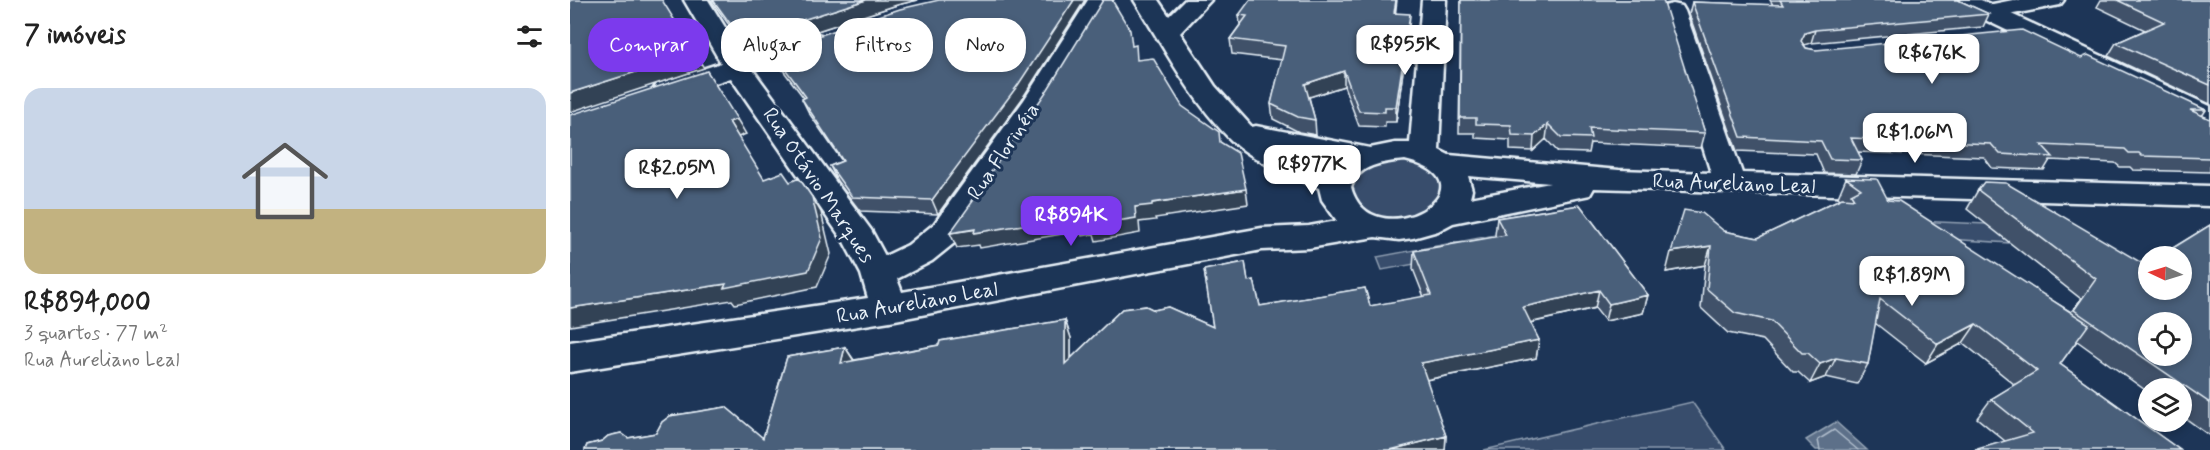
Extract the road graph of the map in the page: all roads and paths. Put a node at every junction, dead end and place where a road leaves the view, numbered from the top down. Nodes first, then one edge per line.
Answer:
1 (696, 0) edge
2 (1146, 0) edge
3 (1199, 0) edge
4 (1434, 0) edge
5 (1962, 0) edge
6 (2052, 0) edge
7 (1101, 2) edge
8 (1673, 11) dead end
9 (1986, 24) junction
10 (1167, 32) junction
11 (833, 35) edge
12 (822, 39) edge
13 (721, 41) edge
14 (722, 72) edge
15 (741, 72) edge
16 (648, 97) edge
17 (2210, 117) edge
18 (1239, 132) junction
19 (1366, 156) junction
20 (1433, 160) junction
21 (1619, 180) junction
22 (1730, 183) junction
23 (1339, 195) junction
24 (2210, 196) edge
25 (1444, 214) junction
26 (1376, 226) junction
27 (1262, 239) junction
28 (884, 291) junction
29 (570, 357) edge

1 - 13 street, Rua Otávio Marques
2 - 10 street
3 - 10 street
4 - 20 street
5 - 9 street
6 - 9 street
7 - 28 street, Rua Florinéia
8 - 22 street
9 - 17 street
10 - 18 street
11 - 12 street
14 - 16 street
15 - 28 street, Rua Otávio Marques
18 - 19 street
18 - 23 street
19 - 20 street, Rua Aureliano Leal
19 - 23 street, Rua Aureliano Leal
20 - 21 street, Rua Aureliano Leal
20 - 25 street
21 - 22 street, Rua Aureliano Leal
21 - 25 street, Rua Aureliano Leal
22 - 24 street, Rua Aureliano Leal
23 - 26 street, Rua Aureliano Leal
23 - 27 street, Rua Aureliano Leal
25 - 26 street, Rua Aureliano Leal
26 - 27 street, Rua Aureliano Leal
27 - 28 street, Rua Aureliano Leal
28 - 29 street, Rua Aureliano Leal

